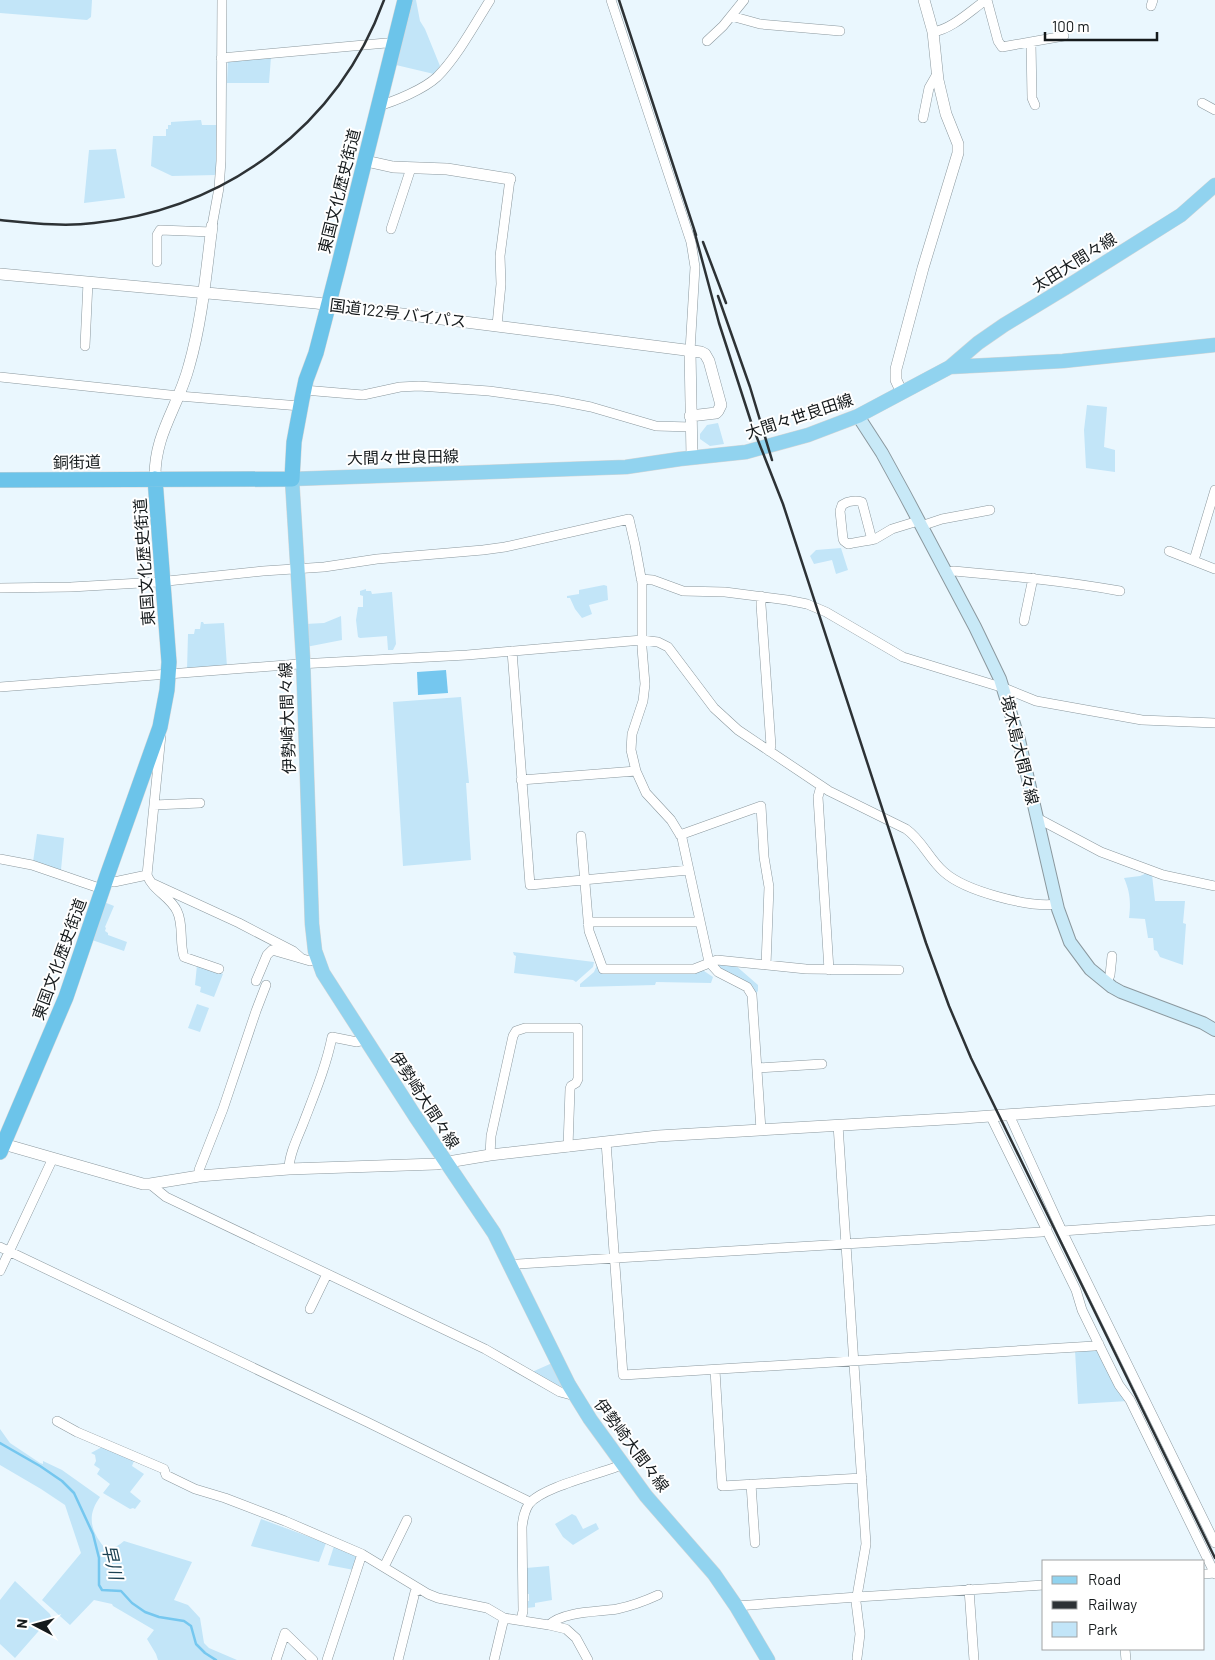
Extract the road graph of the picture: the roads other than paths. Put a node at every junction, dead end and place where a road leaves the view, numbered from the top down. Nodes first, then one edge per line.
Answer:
1 (222, 0) edge
2 (405, 0) edge
3 (490, 0) edge
4 (611, 0) edge
5 (744, 0) edge
6 (924, 0) edge
7 (986, 0) edge
8 (731, 16) junction
9 (840, 31) dead end
10 (933, 32) junction
11 (1064, 36) dead end
12 (707, 40) dead end
13 (1030, 43) junction
14 (394, 44) junction
15 (221, 58) junction
16 (937, 74) junction
17 (1202, 103) dead end
18 (1035, 105) dead end
19 (378, 106) junction
20 (1215, 110) edge
21 (923, 118) dead end
22 (366, 161) junction
23 (410, 168) junction
24 (510, 179) joint
25 (1215, 185) edge
26 (212, 229) junction
27 (391, 229) dead end
28 (156, 262) dead end
29 (0, 274) edge
30 (88, 282) junction
31 (204, 293) junction
32 (329, 304) junction
33 (497, 325) junction
34 (1215, 345) edge
35 (85, 346) dead end
36 (690, 351) junction
37 (950, 367) junction
38 (0, 377) edge
39 (304, 390) junction
40 (902, 393) junction
41 (179, 396) junction
42 (300, 406) junction
43 (858, 416) junction
44 (690, 422) junction
45 (692, 458) junction
46 (155, 479) junction
47 (292, 479) junction
48 (0, 480) edge
49 (1215, 490) edge
50 (990, 510) dead end
51 (919, 523) junction
52 (872, 540) junction
53 (1169, 551) dead end
54 (1194, 560) junction
55 (297, 569) junction
56 (1215, 569) edge
57 (945, 573) junction
58 (641, 578) junction
59 (1033, 578) junction
60 (163, 581) junction
61 (0, 588) edge
62 (1120, 591) dead end
63 (761, 596) junction
64 (1024, 621) dead end
65 (642, 640) junction
66 (512, 651) junction
67 (303, 664) junction
68 (168, 674) junction
69 (0, 687) edge
70 (1004, 688) junction
71 (1215, 723) edge
72 (159, 730) junction
73 (769, 752) junction
74 (636, 771) junction
75 (521, 780) junction
76 (821, 786) junction
77 (200, 803) dead end
78 (154, 805) junction
79 (1037, 818) junction
80 (680, 835) junction
81 (581, 836) dead end
82 (0, 859) edge
83 (689, 870) junction
84 (149, 880) junction
85 (584, 880) junction
86 (104, 885) junction
87 (1215, 886) edge
88 (1057, 904) junction
89 (588, 922) junction
90 (699, 922) junction
91 (1112, 956) dead end
92 (301, 958) junction
93 (317, 959) junction
94 (709, 962) junction
95 (766, 965) junction
96 (219, 969) dead end
97 (830, 970) junction
98 (900, 970) dead end
99 (256, 981) dead end
100 (1107, 983) junction
101 (266, 985) dead end
102 (1215, 1030) edge
103 (365, 1040) junction
104 (822, 1064) dead end
105 (757, 1068) junction
106 (1215, 1100) edge
107 (1010, 1114) junction
108 (991, 1116) junction
109 (838, 1125) junction
110 (761, 1130) junction
111 (606, 1142) junction
112 (1, 1146) edge
113 (568, 1147) junction
114 (490, 1155) junction
115 (53, 1158) junction
116 (446, 1162) junction
117 (290, 1169) junction
118 (199, 1176) junction
119 (150, 1184) junction
120 (1215, 1220) edge
121 (1047, 1229) junction
122 (1062, 1231) junction
123 (847, 1244) junction
124 (0, 1247) edge
125 (9, 1251) junction
126 (615, 1257) junction
127 (512, 1268) junction
128 (0, 1271) edge
129 (327, 1274) junction
130 (310, 1309) dead end
131 (1098, 1344) junction
132 (854, 1360) junction
133 (715, 1370) junction
134 (575, 1396) junction
135 (57, 1421) dead end
136 (622, 1463) junction
137 (862, 1478) junction
138 (751, 1484) junction
139 (530, 1502) junction
140 (407, 1520) dead end
141 (755, 1543) dead end
142 (1215, 1543) edge
143 (362, 1554) junction
144 (384, 1567) junction
145 (1215, 1574) edge
146 (1042, 1585) edge
147 (969, 1589) junction
148 (419, 1590) junction
149 (658, 1595) dead end
150 (857, 1597) junction
151 (736, 1606) junction
152 (504, 1618) junction
153 (521, 1620) junction
154 (549, 1625) junction
155 (857, 1658) dead end
156 (276, 1660) edge
157 (313, 1660) edge
158 (327, 1660) edge
159 (398, 1660) edge
160 (494, 1660) edge
161 (588, 1660) edge
162 (768, 1660) edge
163 (974, 1660) edge

1 - 15 street
2 - 14 highway, 東国文化歴史街道
3 - 19 street
4 - 36 street
5 - 8 street
6 - 10 street
7 - 10 street
7 - 13 street
8 - 9 street
8 - 12 street
10 - 16 street
11 - 13 street
13 - 18 street
14 - 15 street
14 - 19 highway, 東国文化歴史街道
15 - 26 street
16 - 21 street
16 - 40 street
17 - 20 street
19 - 22 highway, 東国文化歴史街道
22 - 23 street
22 - 32 highway, 東国文化歴史街道
23 - 24 street
23 - 27 street
24 - 33 street
25 - 37 main road, 太田大間々線
26 - 28 street
26 - 31 street
29 - 30 street, 国道122号 バイパス
30 - 31 street, 国道122号 バイパス
30 - 35 street
31 - 32 street, 国道122号 バイパス
31 - 41 street
32 - 33 street, 国道122号 バイパス
32 - 39 highway, 東国文化歴史街道
33 - 36 street, 国道122号 バイパス
34 - 37 main road, 大間々世良田線
36 - 44 street
36 - 44 street
37 - 40 main road, 大間々世良田線
38 - 41 street
39 - 42 highway, 東国文化歴史街道
39 - 44 street
40 - 43 main road, 大間々世良田線
41 - 42 street
41 - 46 street
42 - 47 highway, 東国文化歴史街道
43 - 45 main road, 大間々世良田線
43 - 51 main road, 境木島大間々線
44 - 45 street
45 - 47 main road, 大間々世良田線
46 - 47 highway, 東国文化歴史街道
46 - 48 highway, 銅街道
46 - 60 highway, 東国文化歴史街道
47 - 55 main road, 伊勢崎大間々線
49 - 54 street
50 - 51 street
51 - 52 street
51 - 57 main road, 境木島大間々線
52 - 52 street
53 - 54 street
54 - 56 street
55 - 58 street
55 - 60 street
55 - 67 main road, 伊勢崎大間々線
57 - 59 street
57 - 70 main road, 境木島大間々線
58 - 63 street
58 - 65 street
59 - 62 street
59 - 64 street
60 - 61 street
60 - 68 highway, 東国文化歴史街道
63 - 70 street
63 - 73 street
65 - 66 street
65 - 73 street
65 - 74 street
66 - 67 street
66 - 75 street
67 - 68 street
67 - 93 main road, 伊勢崎大間々線
68 - 69 street
68 - 72 highway, 東国文化歴史街道
70 - 71 street
70 - 79 main road, 境木島大間々線
72 - 78 street
72 - 86 highway, 東国文化歴史街道
73 - 76 street
74 - 75 street
74 - 80 street
75 - 85 street
76 - 88 street
76 - 97 street
77 - 78 street
78 - 84 street
79 - 87 street
79 - 88 main road, 境木島大間々線
80 - 83 street
80 - 95 street
81 - 85 street
82 - 86 street
83 - 85 street
83 - 90 street
84 - 86 street
84 - 92 street
84 - 96 street
85 - 89 street
86 - 112 highway, 東国文化歴史街道
88 - 100 main road, 境木島大間々線
89 - 90 street
89 - 94 street
90 - 94 street
91 - 100 street
92 - 93 street
92 - 99 street
93 - 103 main road, 伊勢崎大間々線
94 - 95 street
94 - 105 street
95 - 97 street
97 - 98 street
100 - 102 main road, 境木島大間々線
101 - 118 street
103 - 116 main road, 伊勢崎大間々線
103 - 117 street
104 - 105 street
105 - 110 street
106 - 107 street
107 - 108 street
107 - 122 street
108 - 109 street
108 - 121 street
109 - 110 street
109 - 123 street
110 - 111 street
111 - 113 street
111 - 126 street
112 - 115 street
113 - 114 street
113 - 114 street
114 - 116 street
115 - 119 street
115 - 125 street
116 - 117 street
116 - 127 main road, 伊勢崎大間々線
117 - 118 street
118 - 119 street
119 - 129 street
120 - 122 street
121 - 123 street
121 - 131 street
122 - 142 street
123 - 126 street
123 - 132 street
124 - 125 street
125 - 128 street
125 - 139 street
126 - 127 street
126 - 133 street
127 - 134 main road, 伊勢崎大間々線
129 - 130 street
129 - 134 street
131 - 132 street
131 - 145 street
132 - 133 street
132 - 137 street
133 - 138 street
134 - 136 main road, 伊勢崎大間々線
135 - 143 street
136 - 139 street
136 - 151 main road, 伊勢崎大間々線
137 - 138 street
137 - 150 street
138 - 141 street
139 - 153 street
140 - 144 street
143 - 144 street
143 - 158 street
144 - 148 street
146 - 147 street
147 - 150 street
147 - 163 street
148 - 152 street
148 - 159 street
149 - 154 street
150 - 151 street
150 - 155 street
151 - 162 main road, 伊勢崎大間々線
152 - 153 street
152 - 160 street
153 - 154 street
154 - 161 street
156 - 157 street

